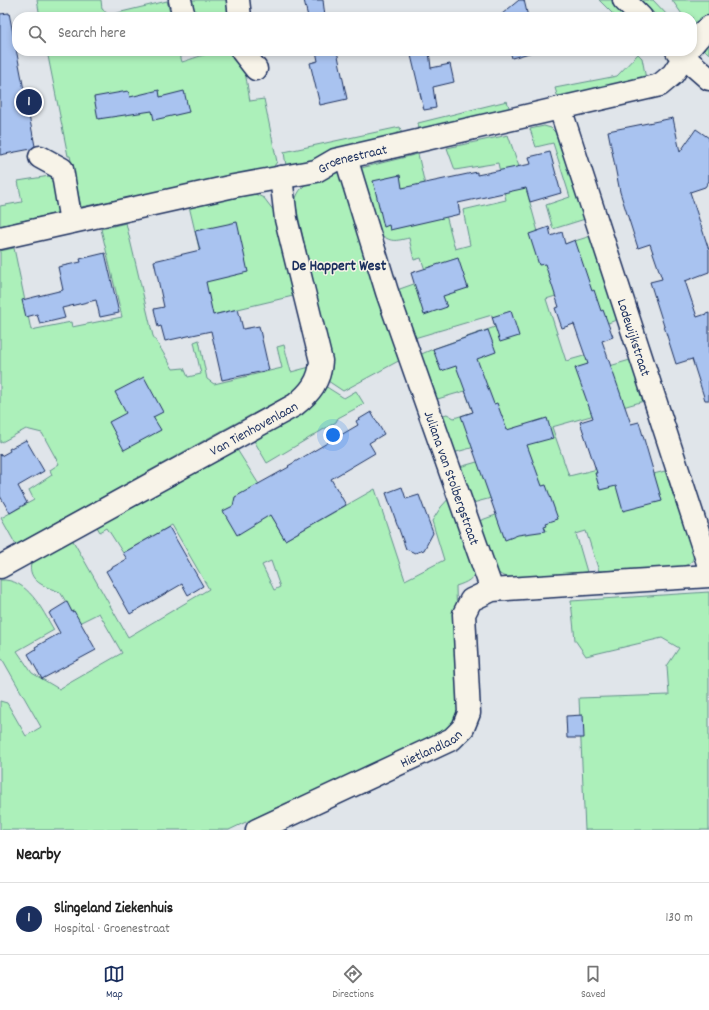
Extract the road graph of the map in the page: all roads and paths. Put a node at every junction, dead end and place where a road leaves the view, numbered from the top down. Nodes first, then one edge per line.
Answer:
1 (180, 0) edge
2 (238, 0) edge
3 (624, 0) edge
4 (183, 12) edge
5 (239, 12) edge
6 (636, 12) edge
7 (709, 27) edge
8 (697, 39) edge
9 (246, 56) edge
10 (684, 56) edge
11 (692, 56) edge
12 (256, 69) dead end
13 (709, 79) edge
14 (560, 108) junction
15 (40, 158) dead end
16 (346, 158) junction
17 (281, 177) junction
18 (71, 222) junction
19 (0, 238) edge
20 (709, 566) edge
21 (0, 567) edge
22 (709, 576) edge
23 (492, 590) junction
24 (257, 830) edge

1 - 4 street
2 - 5 street
3 - 6 street
7 - 8 street, Groenestraat
9 - 12 street
10 - 14 street, Groenestraat
11 - 13 street
14 - 16 street, Groenestraat
14 - 20 street, Lodewijkstraat
15 - 18 street
16 - 17 street, Groenestraat
16 - 23 street, Juliana van Stolbergstraat
17 - 18 street, Groenestraat
17 - 21 street, Van Tienhovenlaan
18 - 19 street, Groenestraat
22 - 23 street
23 - 24 street, Hietlandlaan

